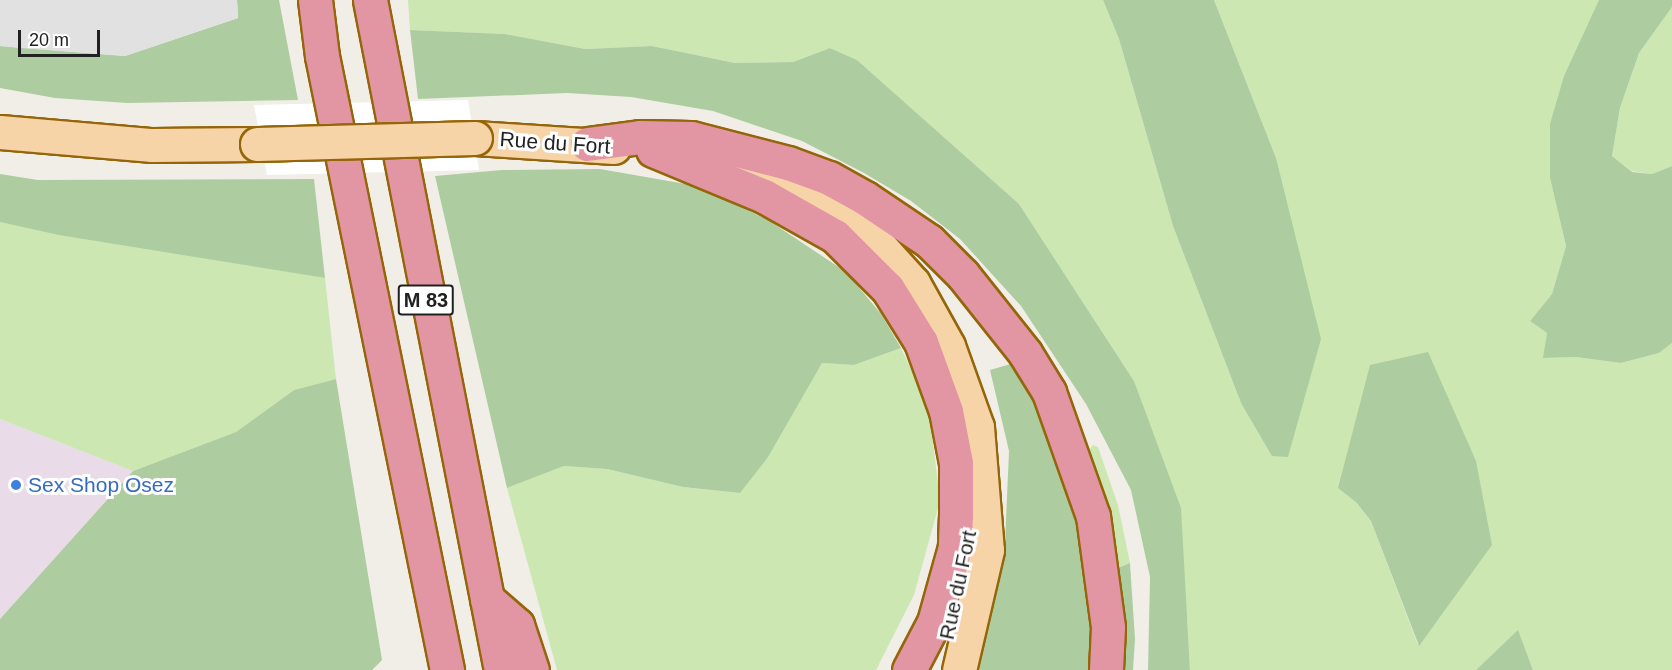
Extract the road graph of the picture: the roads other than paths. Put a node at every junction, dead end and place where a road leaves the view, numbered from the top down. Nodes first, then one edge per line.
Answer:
1 (315, 0) edge
2 (370, 0) edge
3 (0, 132) edge
4 (587, 144) junction
5 (653, 150) junction
6 (977, 427) junction
7 (487, 599) junction
8 (447, 670) edge
9 (501, 670) edge
10 (532, 670) edge
11 (909, 670) edge
12 (939, 670) edge
13 (959, 670) edge
14 (1106, 670) edge

1 - 8 highway, M 83
2 - 7 highway, M 83
3 - 4 main road, Rue du Fort, bridge
4 - 5 main road, Rue du Fort
4 - 14 highway
5 - 6 main road, Rue du Fort
5 - 11 highway
6 - 12 main road, Rue du Fort
6 - 13 main road, Rue du Fort
7 - 9 highway, M 83
7 - 10 highway

